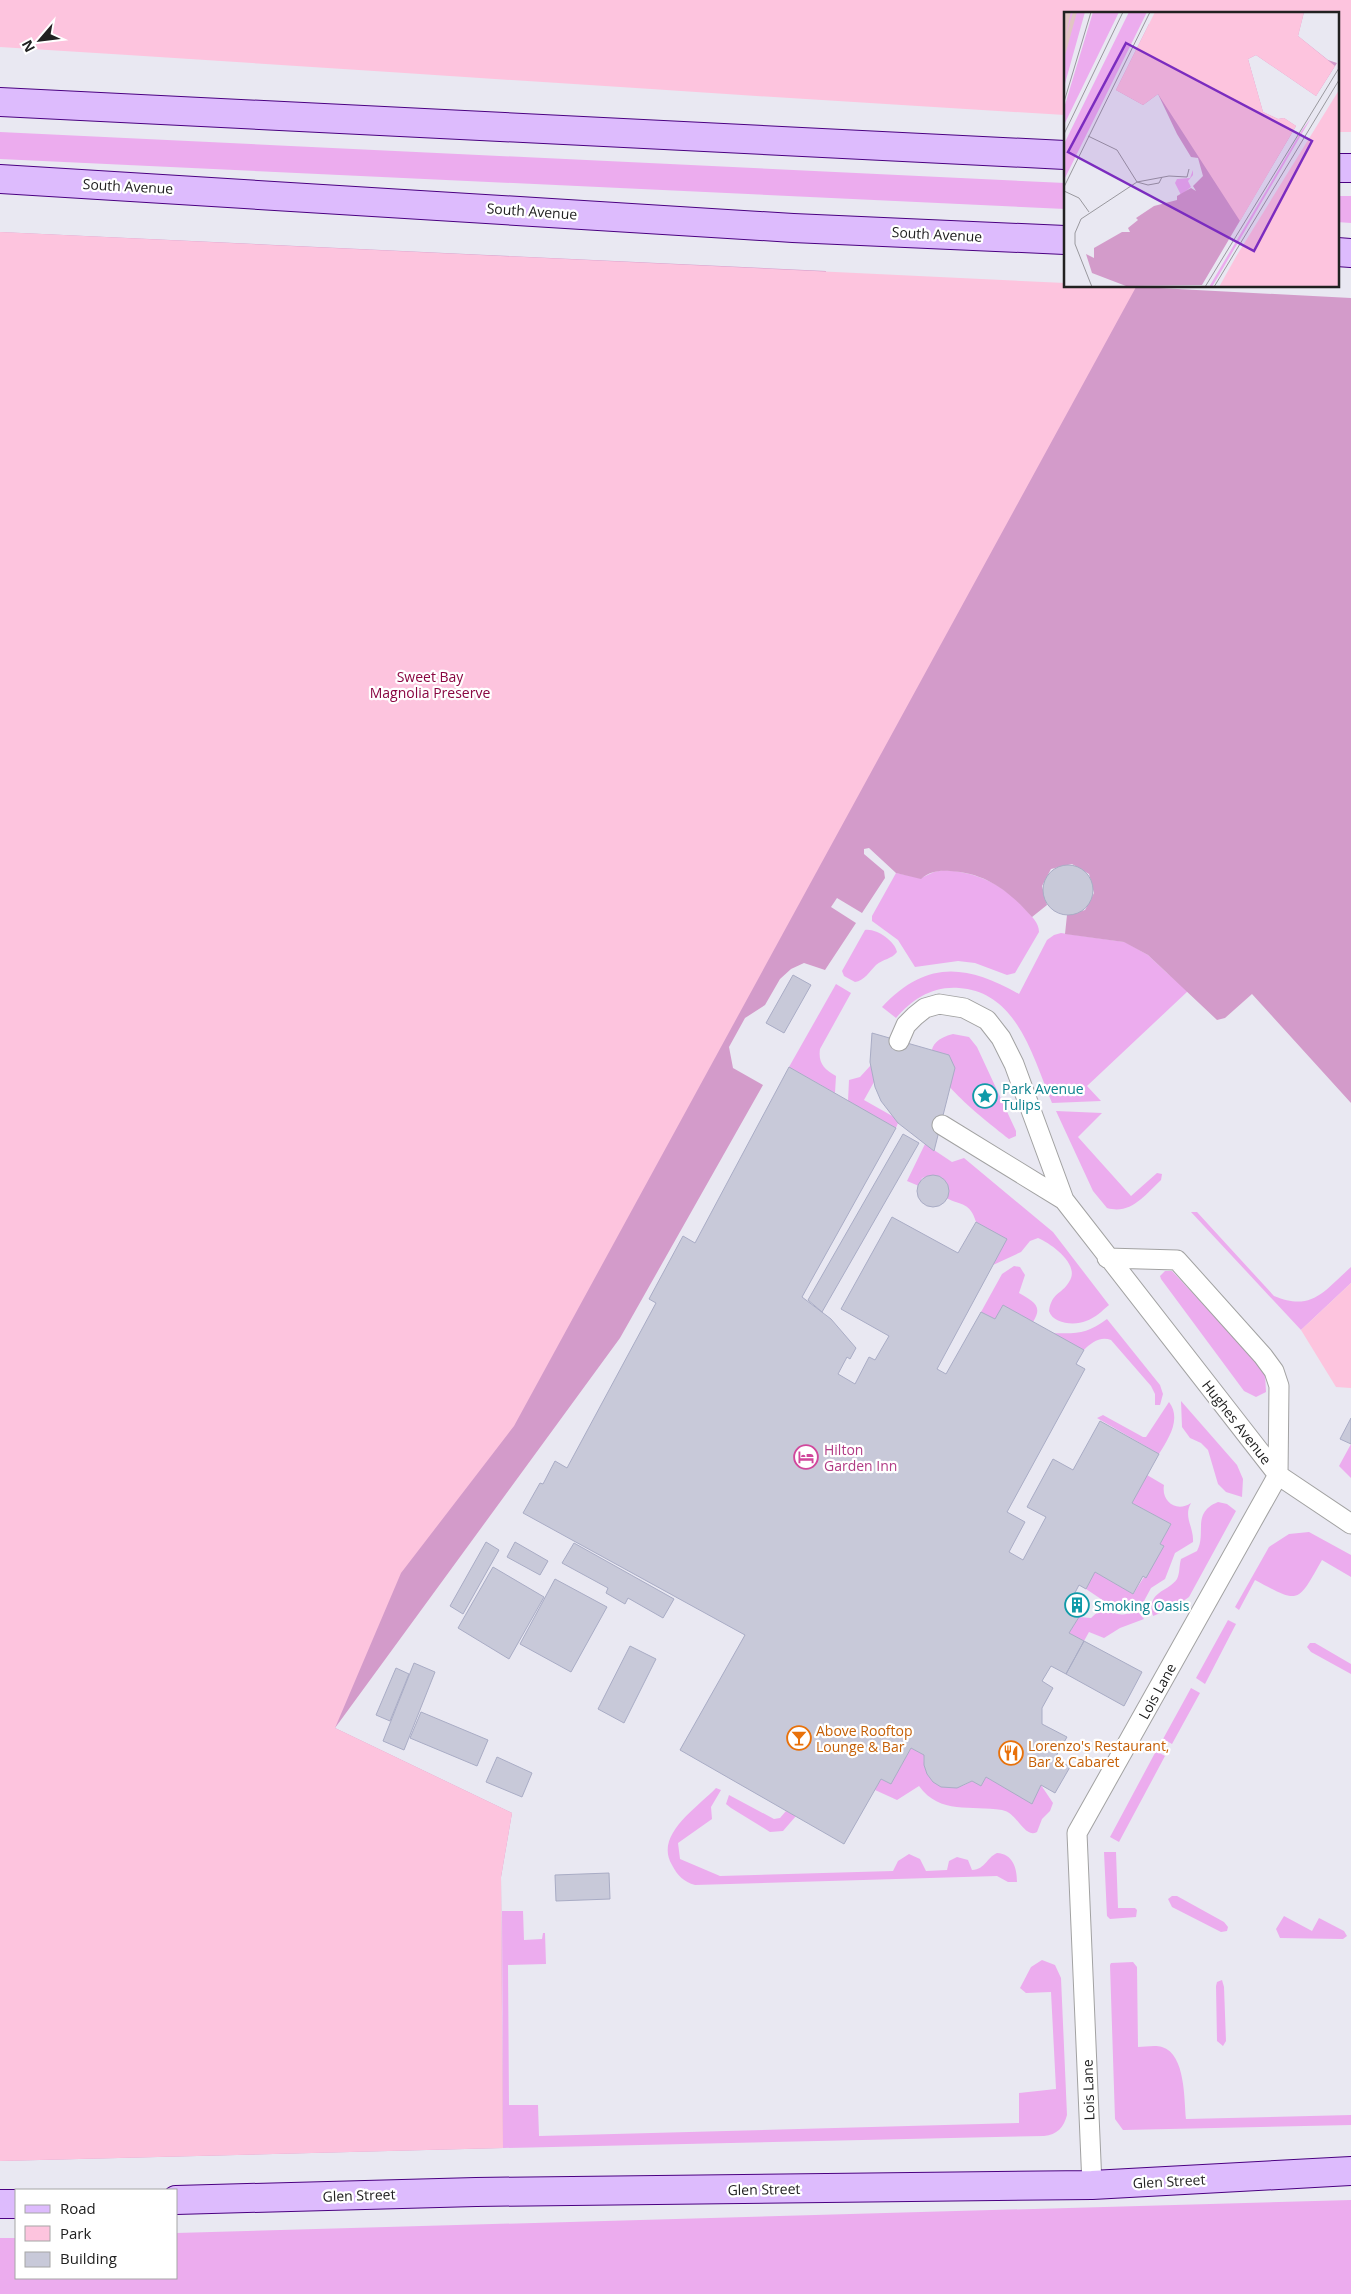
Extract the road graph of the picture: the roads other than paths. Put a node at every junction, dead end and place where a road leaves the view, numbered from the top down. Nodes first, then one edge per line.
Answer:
1 (0, 102) edge
2 (1064, 155) edge
3 (1338, 168) edge
4 (1351, 168) edge
5 (0, 179) edge
6 (1064, 240) edge
7 (1338, 252) edge
8 (1351, 253) edge
9 (899, 1041) dead end
10 (942, 1125) dead end
11 (1064, 1200) junction
12 (1107, 1258) junction
13 (1278, 1475) junction
14 (1351, 1524) edge
15 (1351, 2171) edge
16 (1092, 2185) junction
17 (178, 2200) edge
18 (0, 2204) edge
19 (15, 2204) edge

1 - 2 street
3 - 4 street
5 - 6 street, South Avenue
7 - 8 street
9 - 11 lane, Hughes Avenue
10 - 11 lane, Hughes Avenue
11 - 12 lane, Hughes Avenue
12 - 13 lane, Hughes Avenue
12 - 13 lane, Hughes Avenue
13 - 14 lane
13 - 16 lane, Lois Lane
15 - 16 street, Glen Street
16 - 17 street, Glen Street
18 - 19 street

